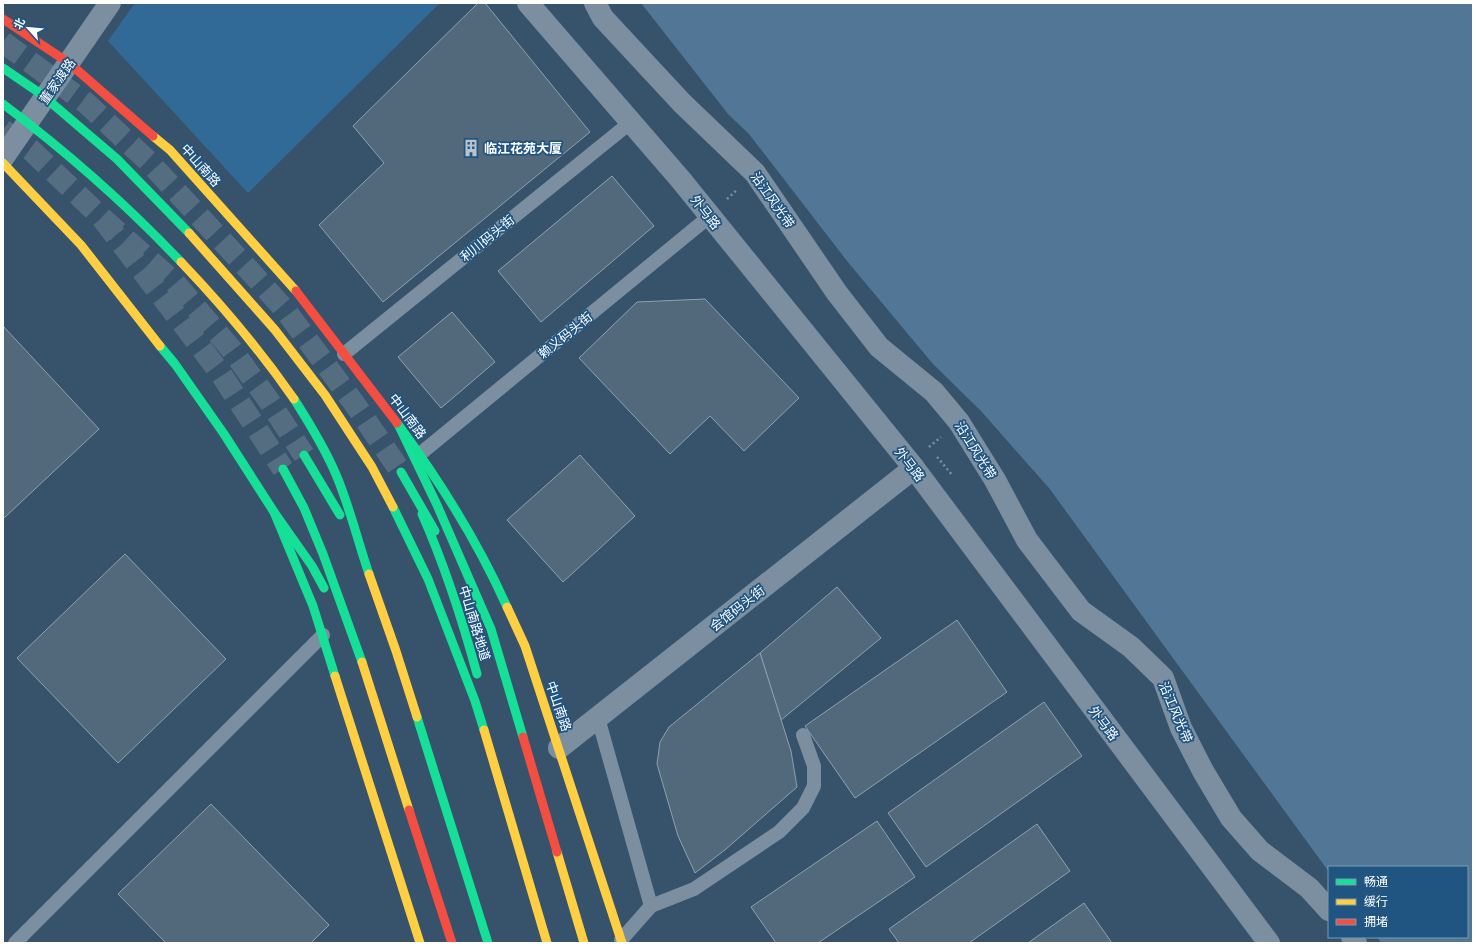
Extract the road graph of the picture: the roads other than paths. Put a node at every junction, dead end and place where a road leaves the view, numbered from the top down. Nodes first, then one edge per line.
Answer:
1 (110, 3) edge
2 (528, 3) edge
3 (595, 3) edge
4 (3, 19) edge
5 (69, 63) junction
6 (3, 68) edge
7 (45, 98) junction
8 (3, 104) edge
9 (28, 122) junction
10 (631, 122) junction
11 (3, 158) edge
12 (3, 163) edge
13 (710, 216) junction
14 (344, 354) junction
15 (400, 428) junction
16 (420, 454) junction
17 (304, 455) tunnel mouth
18 (914, 468) junction
19 (283, 469) tunnel mouth
20 (274, 512) junction
21 (370, 580) junction
22 (323, 635) junction
23 (365, 670) junction
24 (598, 718) junction
25 (521, 734) junction
26 (803, 735) dead end
27 (559, 748) junction
28 (501, 789) junction
29 (651, 906) junction
30 (1328, 909) edge
31 (622, 942) edge
32 (15, 943) edge
33 (420, 943) edge
34 (452, 943) edge
35 (488, 943) edge
36 (547, 943) edge
37 (584, 943) edge
38 (1269, 943) edge

1 - 5 street, 董家渡路
2 - 10 street, 外马路
3 - 30 street, 沿江风光带
4 - 5 main road, 中山南路
5 - 7 street, 董家渡路
5 - 14 main road, 中山南路
6 - 7 main road
7 - 9 street, 董家渡路
7 - 28 main road
8 - 9 main road
9 - 11 street, 董家渡路
9 - 21 main road
10 - 13 street, 外马路
10 - 14 lane, 利川码头街
12 - 20 main road
13 - 16 lane, 赖义码头街
13 - 18 street, 外马路
14 - 15 main road, 中山南路
15 - 16 main road, 中山南路
15 - 25 main road
16 - 27 main road, 中山南路
17 - 21 main road
18 - 24 street, 会馆码头街
18 - 38 street, 外马路
19 - 23 main road
20 - 22 main road
20 - 23 main road
21 - 35 main road
22 - 32 lane
22 - 33 main road
23 - 34 main road
24 - 27 street, 会馆码头街
24 - 29 lane
25 - 28 main road, 中山南路地道
25 - 37 main road
26 - 29 lane
27 - 31 main road, 中山南路
28 - 36 main road
29 - 31 lane

